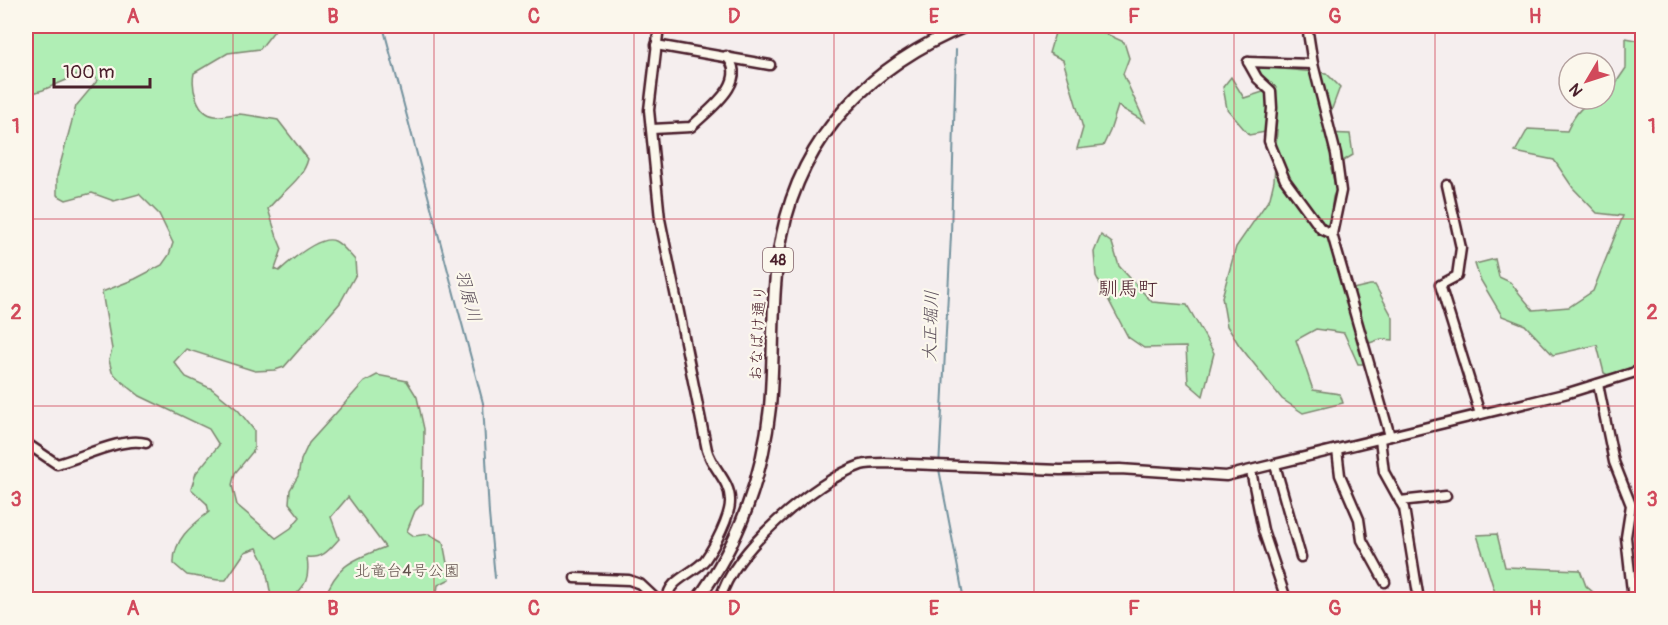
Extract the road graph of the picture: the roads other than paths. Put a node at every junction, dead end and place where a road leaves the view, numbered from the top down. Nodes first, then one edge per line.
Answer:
1 (659, 26) edge
2 (966, 26) edge
3 (1307, 26) edge
4 (656, 45) junction
5 (726, 56) junction
6 (1313, 64) junction
7 (770, 65) dead end
8 (652, 129) junction
9 (1447, 185) dead end
10 (1332, 234) junction
11 (1642, 370) edge
12 (1599, 384) junction
13 (1480, 414) junction
14 (1390, 436) junction
15 (1380, 440) junction
16 (26, 443) edge
17 (146, 443) dead end
18 (1337, 450) junction
19 (1275, 465) junction
20 (1251, 471) junction
21 (1446, 496) dead end
22 (1400, 501) junction
23 (1301, 557) dead end
24 (575, 578) dead end
25 (1385, 582) dead end
26 (1285, 596) dead end
27 (657, 600) edge
28 (668, 600) edge
29 (697, 600) edge
30 (720, 600) edge
31 (1419, 600) edge
32 (1633, 600) edge

1 - 4 street
2 - 29 main road, おなばけ通り / 48
3 - 6 street
4 - 5 street
4 - 8 street
5 - 7 street
5 - 8 street
6 - 10 street
6 - 10 street
8 - 28 street
9 - 13 street
10 - 14 street
11 - 12 street
12 - 13 street
12 - 32 street
13 - 14 street
14 - 15 street
15 - 18 street
15 - 22 street
16 - 17 street
18 - 19 street
18 - 25 street
19 - 20 street
19 - 23 street
20 - 26 street
20 - 30 street
21 - 22 street
22 - 31 street
24 - 27 street

